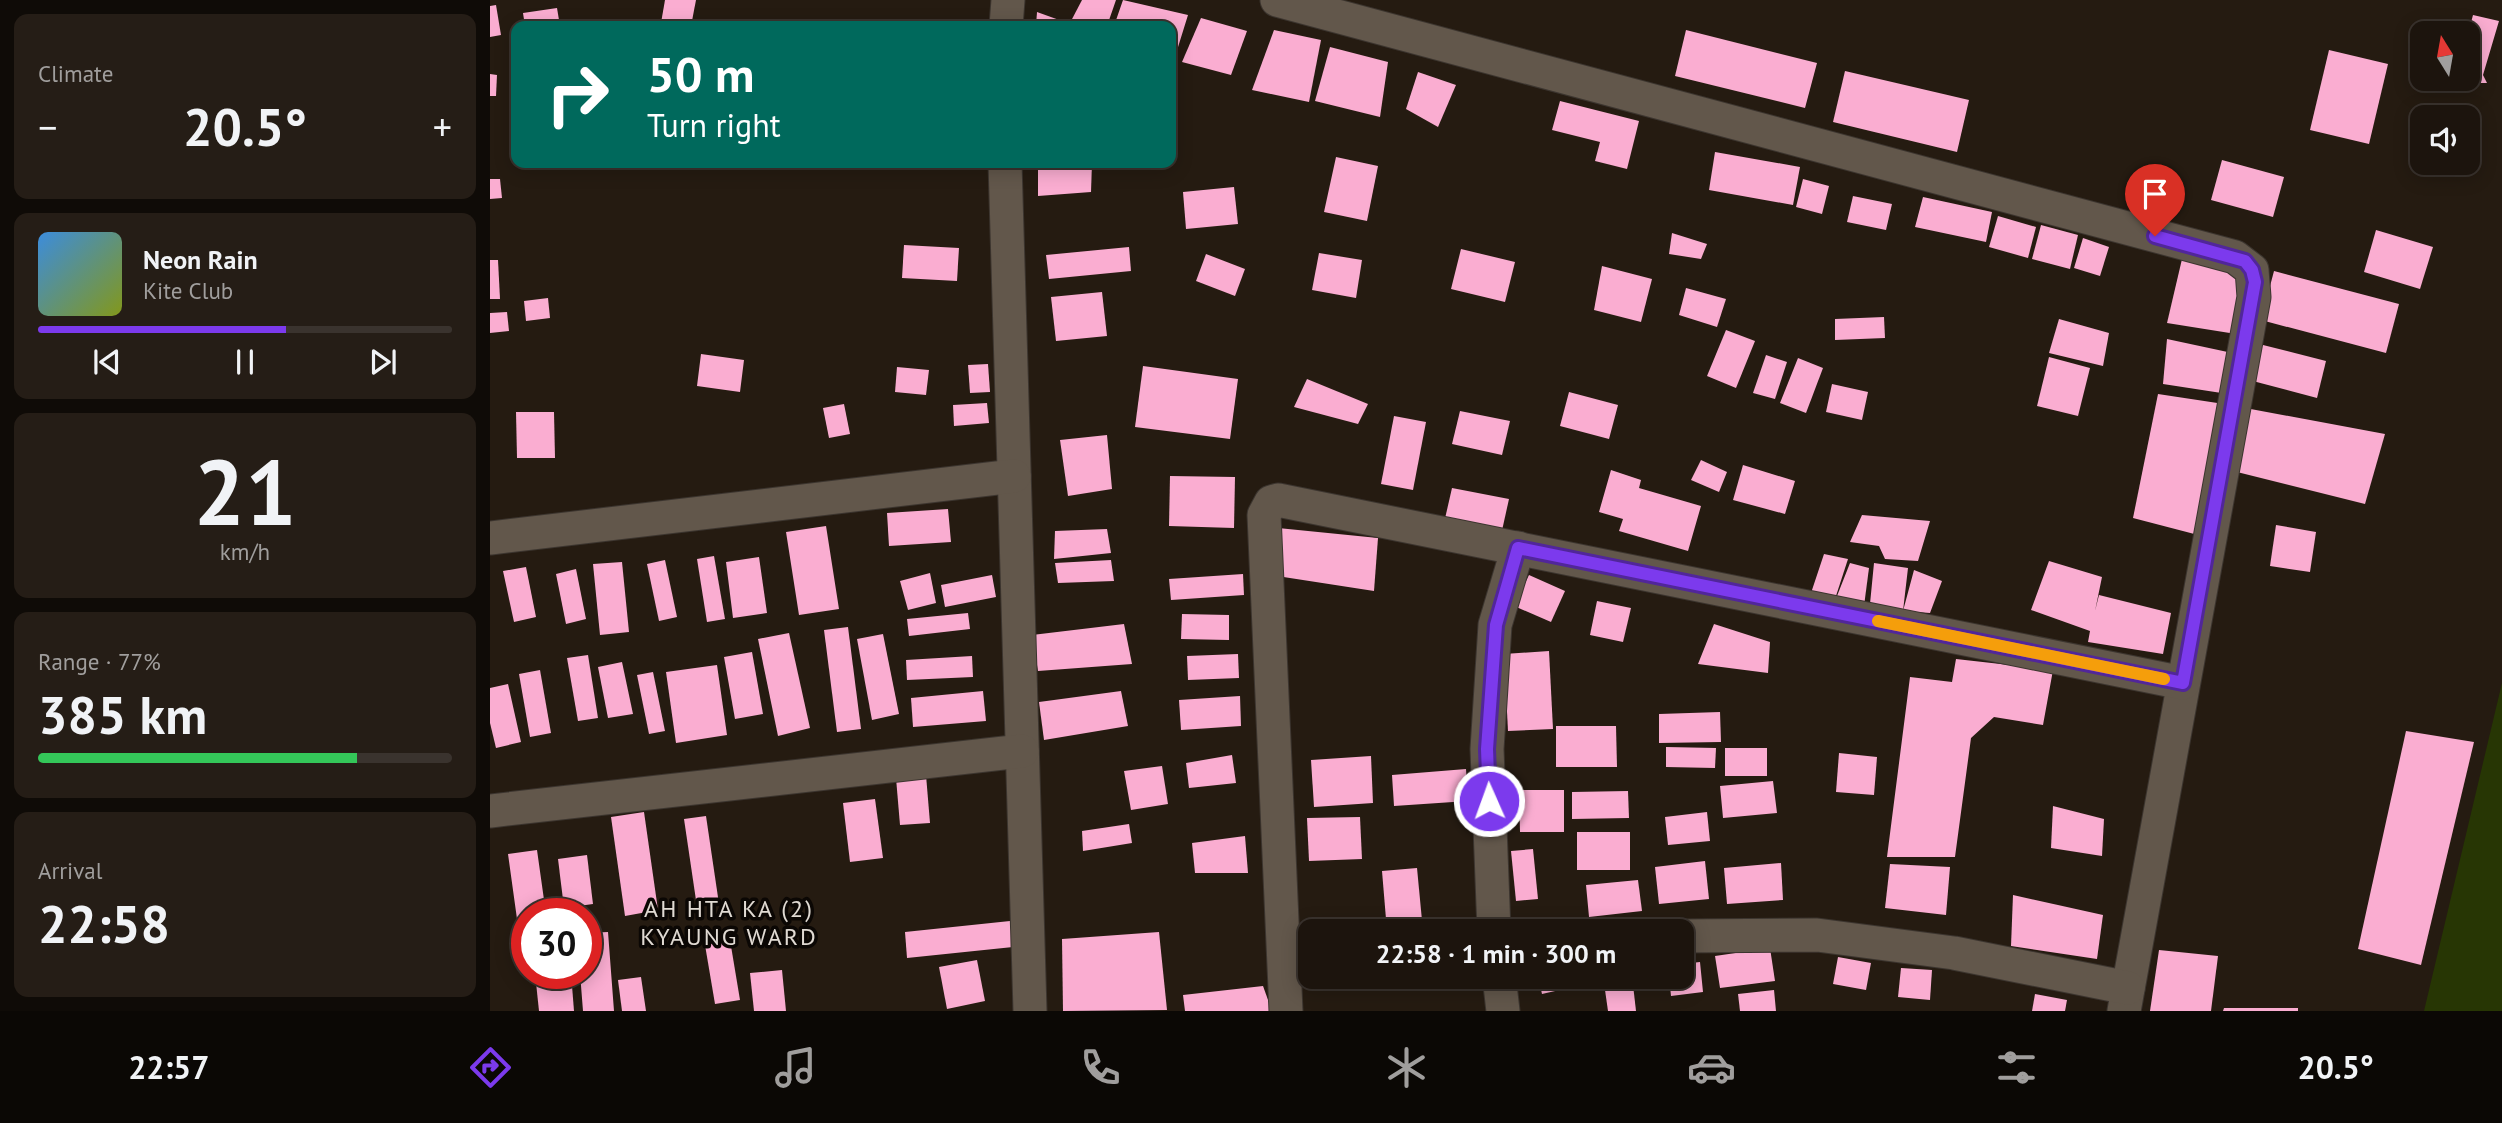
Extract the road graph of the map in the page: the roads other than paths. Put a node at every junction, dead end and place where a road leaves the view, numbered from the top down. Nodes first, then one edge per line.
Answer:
1 (1009, 0) edge
2 (1277, 0) edge
3 (1007, 21) edge
4 (1005, 168) edge
5 (1014, 476) junction
6 (490, 538) edge
7 (1518, 548) junction
8 (2183, 683) junction
9 (1022, 751) junction
10 (490, 811) edge
11 (1494, 919) edge
12 (1694, 936) edge
13 (1297, 967) edge
14 (1500, 989) edge
15 (2126, 1000) edge
16 (1030, 1011) edge
17 (1286, 1011) edge
18 (1503, 1011) edge

1 - 3 street
2 - 8 street
4 - 5 street
5 - 6 street
5 - 9 street
7 - 8 street
7 - 11 street
7 - 13 street
8 - 15 street
9 - 10 street
9 - 16 street
12 - 15 street
13 - 17 street
14 - 18 street

